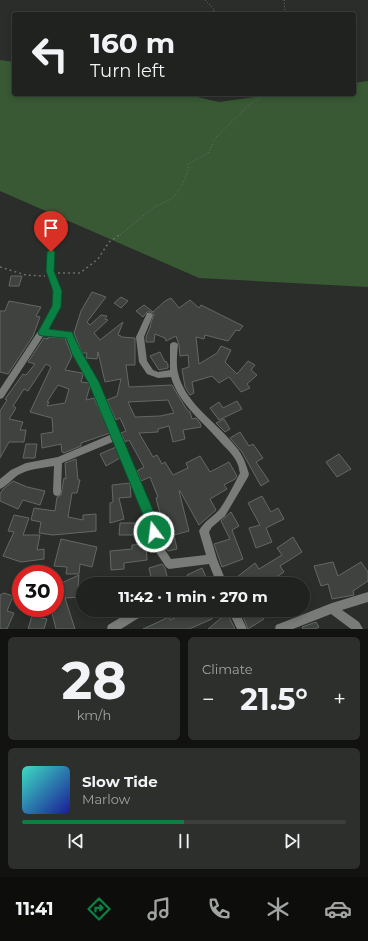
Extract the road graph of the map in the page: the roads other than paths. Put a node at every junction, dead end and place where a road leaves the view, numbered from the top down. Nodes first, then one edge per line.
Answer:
1 (51, 252) dead end
2 (149, 315) dead end
3 (42, 332) junction
4 (174, 345) dead end
5 (174, 373) junction
6 (0, 396) edge
7 (117, 436) junction
8 (58, 461) junction
9 (0, 485) edge
10 (57, 492) dead end
11 (212, 559) junction
12 (219, 577) edge
13 (368, 597) edge
14 (332, 608) junction
15 (130, 617) edge
16 (236, 617) edge
17 (112, 629) edge
18 (242, 629) edge
19 (280, 629) edge
20 (358, 629) edge

1 - 3 street
2 - 5 street
3 - 6 street
3 - 7 street
4 - 5 street
5 - 11 street
7 - 8 street
7 - 11 street
8 - 9 street
8 - 10 street
11 - 12 street
13 - 14 street
14 - 19 street
14 - 20 street
15 - 17 street
16 - 18 street

